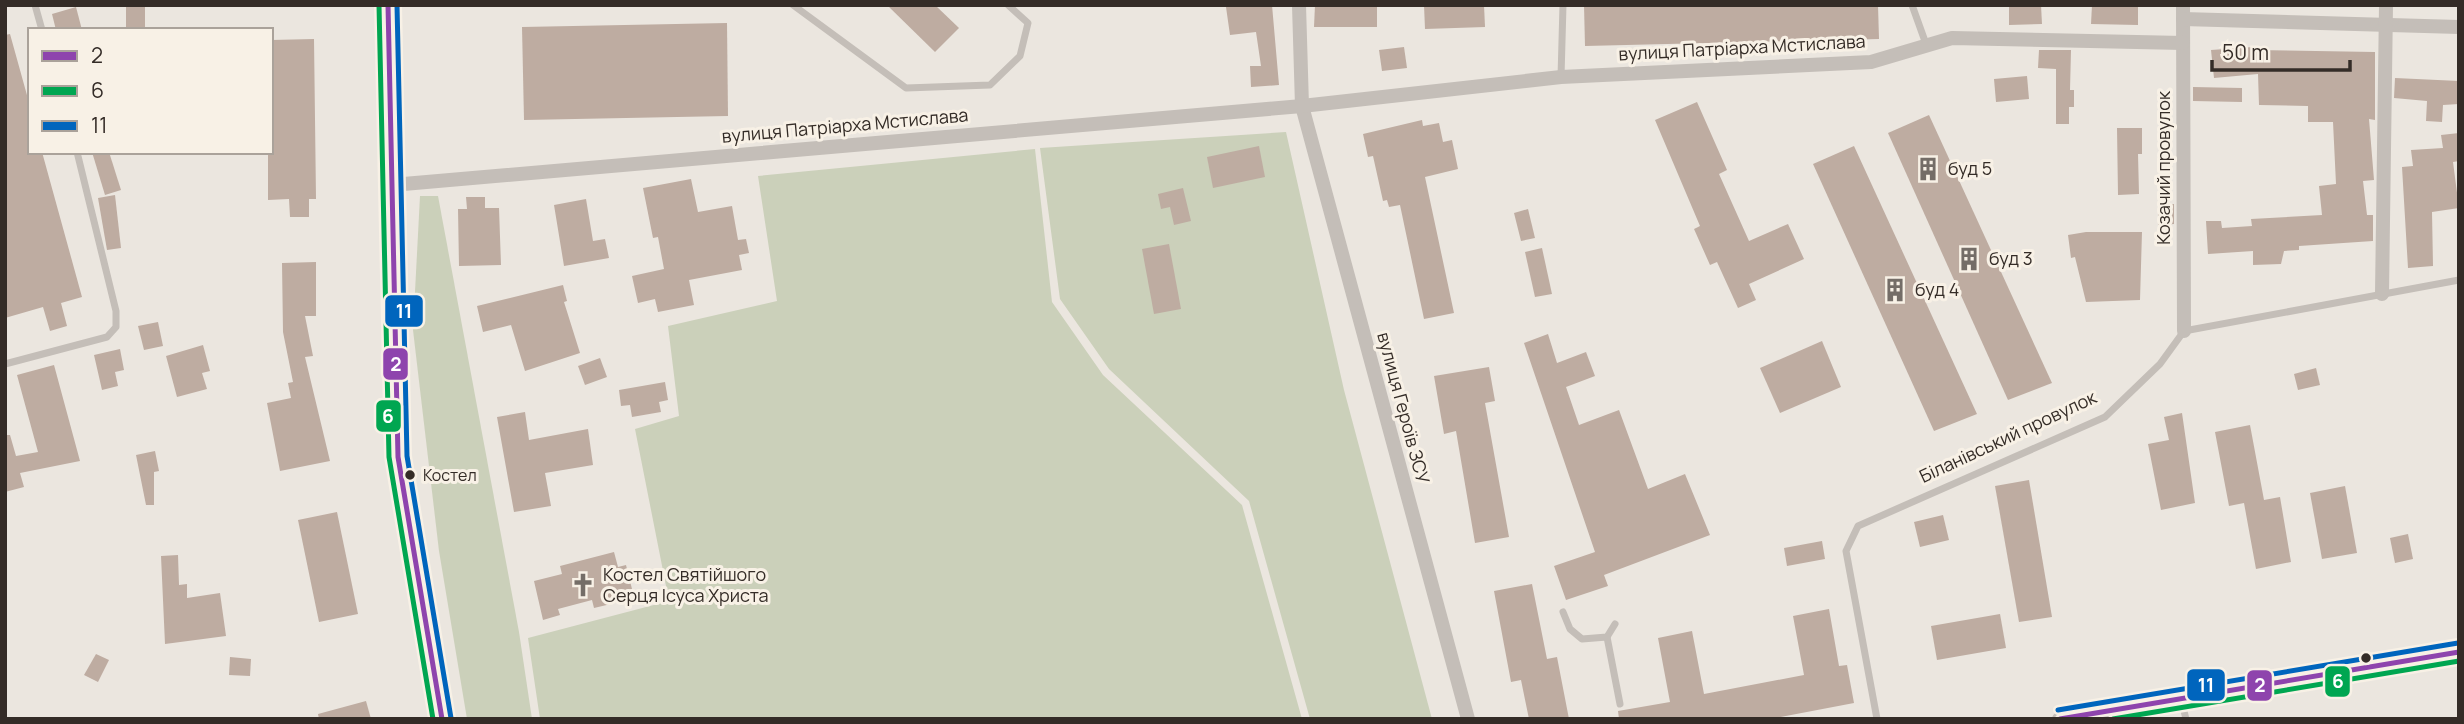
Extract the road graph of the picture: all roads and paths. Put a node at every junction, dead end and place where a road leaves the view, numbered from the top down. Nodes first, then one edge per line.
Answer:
1 (35, 5) edge
2 (388, 5) edge
3 (793, 5) edge
4 (1008, 5) edge
5 (1299, 5) edge
6 (1563, 5) edge
7 (1912, 5) edge
8 (2386, 5) edge
9 (2183, 12) edge
10 (2386, 26) junction
11 (2459, 27) edge
12 (41, 28) edge
13 (2183, 43) junction
14 (1926, 44) junction
15 (1560, 77) junction
16 (1301, 106) junction
17 (77, 154) edge
18 (392, 185) junction
19 (2459, 280) edge
20 (2382, 295) junction
21 (2184, 331) junction
22 (5, 364) edge
23 (1563, 612) dead end
24 (1615, 624) dead end
25 (1607, 637) junction
26 (2459, 652) edge
27 (2181, 697) junction
28 (1620, 705) dead end
29 (442, 719) edge
30 (1468, 719) edge
31 (1877, 719) edge
32 (2059, 719) edge
33 (2186, 719) edge

1 - 12 lane
2 - 18 main road
3 - 4 lane
5 - 16 street
6 - 15 lane
7 - 14 lane
8 - 10 street
9 - 10 street
9 - 13 street, Козачий провулок
10 - 11 street
10 - 20 street
13 - 14 street, вулиця Патріарха Мстислава
13 - 21 street, Козачий провулок
14 - 15 street, вулиця Патріарха Мстислава
15 - 16 street, вулиця Патріарха Мстислава
16 - 18 street, вулиця Патріарха Мстислава
16 - 30 street, вулиця Героїв ЗСУ
17 - 22 lane
18 - 29 main road
19 - 20 lane
20 - 21 lane
21 - 31 lane, Біланівський провулок
23 - 25 lane
24 - 25 lane
25 - 28 lane
26 - 27 street
27 - 32 street
27 - 33 lane

